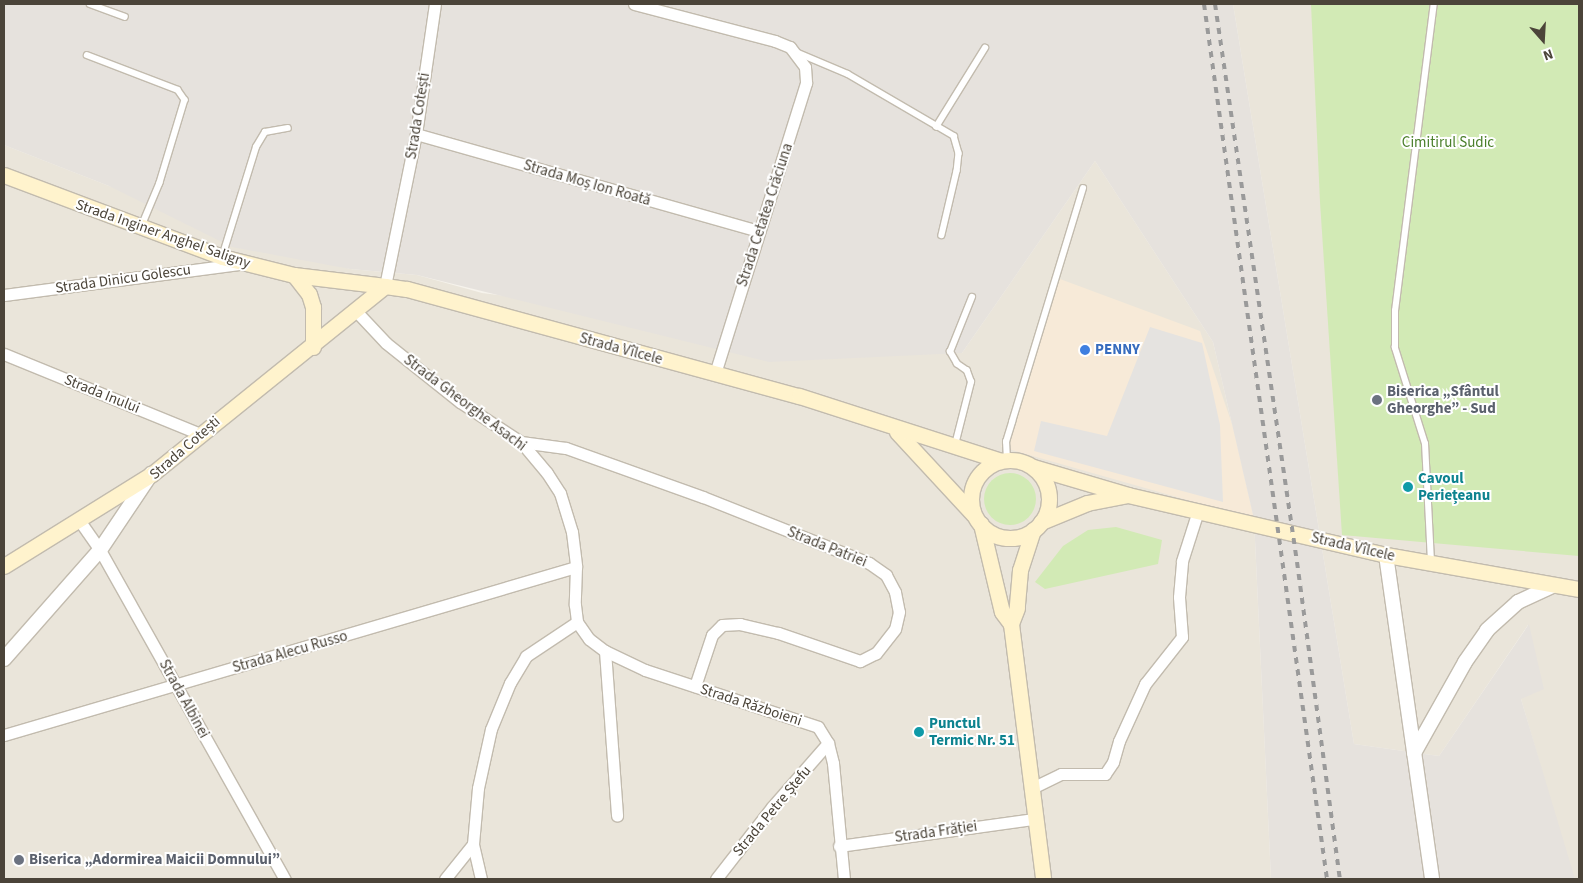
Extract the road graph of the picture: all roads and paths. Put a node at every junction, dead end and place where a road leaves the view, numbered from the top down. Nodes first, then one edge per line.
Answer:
1 (90, 4) edge
2 (435, 4) edge
3 (634, 4) edge
4 (1434, 4) edge
5 (125, 17) dead end
6 (985, 48) dead end
7 (798, 54) junction
8 (87, 55) dead end
9 (936, 127) junction
10 (288, 128) dead end
11 (416, 134) junction
12 (4, 175) edge
13 (1083, 188) dead end
14 (141, 228) junction
15 (759, 231) junction
16 (942, 235) dead end
17 (222, 258) junction
18 (243, 263) junction
19 (294, 275) junction
20 (385, 286) junction
21 (4, 296) edge
22 (972, 297) dead end
23 (355, 310) junction
24 (312, 347) junction
25 (4, 354) edge
26 (715, 373) junction
27 (893, 428) junction
28 (200, 434) junction
29 (521, 442) junction
30 (954, 447) junction
31 (1004, 460) junction
32 (1033, 467) junction
33 (152, 474) junction
34 (1128, 495) junction
35 (1198, 511) junction
36 (79, 520) junction
37 (978, 520) junction
38 (1037, 526) junction
39 (100, 550) junction
40 (1386, 555) junction
41 (1431, 564) junction
42 (4, 566) edge
43 (576, 568) junction
44 (1554, 584) junction
45 (1579, 589) edge
46 (577, 622) junction
47 (1011, 624) junction
48 (606, 651) junction
49 (4, 659) edge
50 (176, 685) junction
51 (695, 686) junction
52 (4, 735) edge
53 (828, 743) junction
54 (1414, 754) junction
55 (1030, 789) junction
56 (617, 816) dead end
57 (1034, 819) junction
58 (473, 844) junction
59 (839, 846) junction
60 (285, 879) edge
61 (445, 879) edge
62 (481, 879) edge
63 (716, 879) edge
64 (844, 879) edge
65 (1043, 879) edge
66 (1432, 879) edge

1 - 5 lane
2 - 11 street, Strada Cotești
3 - 7 street
4 - 41 lane
6 - 9 lane
7 - 9 lane
7 - 15 street, Strada Cetatea Crăciuna
8 - 14 lane
9 - 16 lane
10 - 17 lane
11 - 15 street, Strada Moș Ion Roată
11 - 20 street, Strada Cotești
12 - 14 main road, Strada Inginer Anghel Saligny
13 - 31 lane
14 - 17 main road, Strada Inginer Anghel Saligny
15 - 26 street, Strada Cetatea Crăciuna
17 - 18 main road, Strada Inginer Anghel Saligny
18 - 19 main road, Strada Inginer Anghel Saligny
18 - 21 street, Strada Dinicu Golescu
19 - 20 main road, Strada Inginer Anghel Saligny
19 - 24 main road
20 - 23 main road
20 - 26 main road, Strada Vîlcele
22 - 30 lane
23 - 24 main road, Strada Cotești
23 - 29 street, Strada Gheorghe Asachi
24 - 28 main road, Strada Cotești
25 - 28 street, Strada Inului
26 - 27 main road, Strada Vîlcele
27 - 30 main road, Strada Vîlcele
27 - 37 main road, Strada Vîlcele
28 - 33 main road, Strada Cotești
29 - 43 street, Strada Gheorghe Asachi
29 - 51 street, Strada Patriei
30 - 31 main road, Strada Vîlcele
31 - 32 main road
31 - 37 main road
32 - 34 main road, Strada Vîlcele
32 - 38 main road
33 - 36 main road
33 - 39 street, Strada Cotești
34 - 35 main road, Strada Vîlcele
34 - 38 main road, Strada Vîlcele
35 - 40 main road, Strada Vîlcele
35 - 55 street
36 - 39 street, Strada Albinei
36 - 42 main road
37 - 38 main road
37 - 47 main road
38 - 47 main road
39 - 49 street, Strada Cotești
39 - 50 street, Strada Albinei
40 - 41 main road, Strada Vîlcele
40 - 54 street
41 - 44 main road, Strada Vîlcele
43 - 46 street, Strada Gheorghe Asachi
43 - 50 street, Strada Alecu Russo
44 - 45 main road, Strada Vîlcele
44 - 54 street
46 - 48 street, Strada Războieni
46 - 58 street
47 - 55 main road
48 - 51 street, Strada Războieni
48 - 56 street
50 - 52 street, Strada Alecu Russo
50 - 60 street, Strada Albinei
51 - 53 street, Strada Războieni
53 - 59 street, Strada Războieni
53 - 63 street, Strada Petre Ștefu
54 - 66 street
55 - 57 main road
57 - 59 street, Strada Frăției
57 - 65 main road
58 - 61 street
58 - 62 street
59 - 64 street, Strada Războieni

